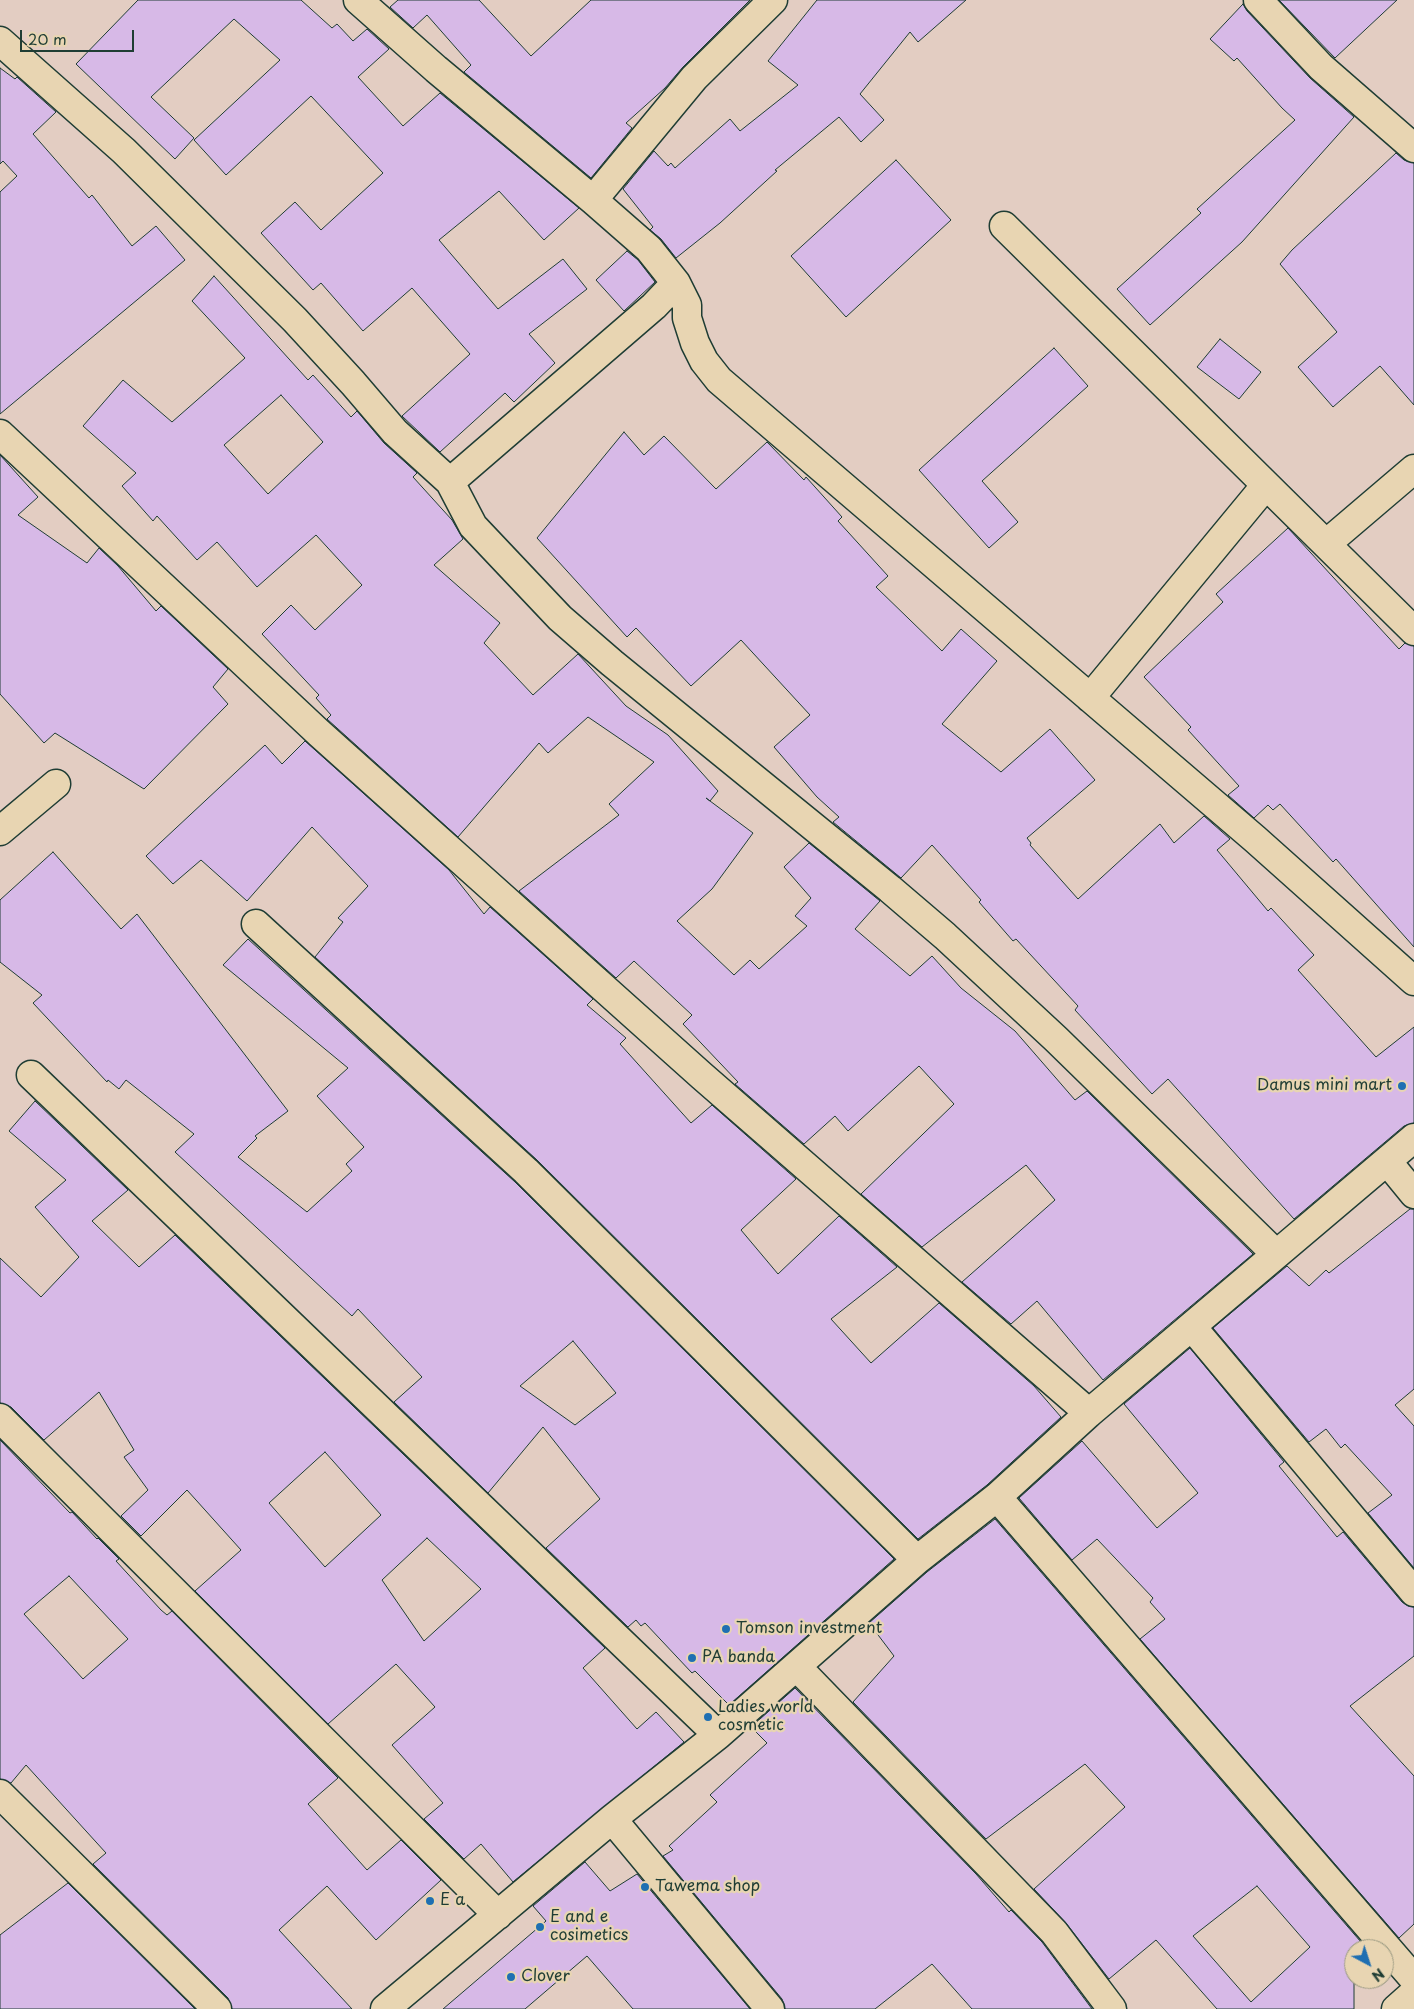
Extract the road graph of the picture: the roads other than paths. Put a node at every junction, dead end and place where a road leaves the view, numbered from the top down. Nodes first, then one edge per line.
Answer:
1 (358, 0) edge
2 (773, 0) edge
3 (1265, 2) edge
4 (0, 42) edge
5 (1414, 148) edge
6 (593, 200) junction
7 (1004, 226) dead end
8 (676, 283) junction
9 (0, 434) edge
10 (1414, 469) edge
11 (450, 482) junction
12 (1266, 485) junction
13 (1326, 544) junction
14 (1414, 631) edge
15 (1090, 698) junction
16 (56, 784) dead end
17 (0, 831) edge
18 (256, 924) dead end
19 (1414, 981) edge
20 (31, 1075) dead end
21 (1414, 1138) edge
22 (1386, 1161) junction
23 (1414, 1194) edge
24 (1276, 1254) junction
25 (1192, 1327) junction
26 (1089, 1413) junction
27 (0, 1418) edge
28 (997, 1497) junction
29 (917, 1560) junction
30 (1414, 1592) edge
31 (797, 1668) junction
32 (718, 1735) junction
33 (0, 1794) edge
34 (612, 1819) junction
35 (498, 1915) junction
36 (1414, 1979) edge
37 (1414, 1993) edge
38 (217, 2009) edge
39 (385, 2009) edge
40 (770, 2009) edge
41 (1112, 2009) edge
42 (1396, 2009) edge

1 - 6 street
2 - 6 street
3 - 5 street
4 - 11 street
6 - 8 street
7 - 12 street
8 - 11 street
8 - 15 street
9 - 26 street
10 - 13 street
11 - 24 street
12 - 13 street
12 - 15 street
13 - 14 street
15 - 19 street
16 - 17 street
18 - 29 street
20 - 32 street
21 - 22 street
22 - 23 street
22 - 24 street
24 - 25 street
25 - 26 street
25 - 30 street
26 - 28 street
27 - 35 street
28 - 29 street
28 - 36 street
29 - 31 street
31 - 32 street
31 - 41 street
32 - 34 street
33 - 38 street
34 - 35 street
34 - 40 street
35 - 39 street
37 - 42 street

